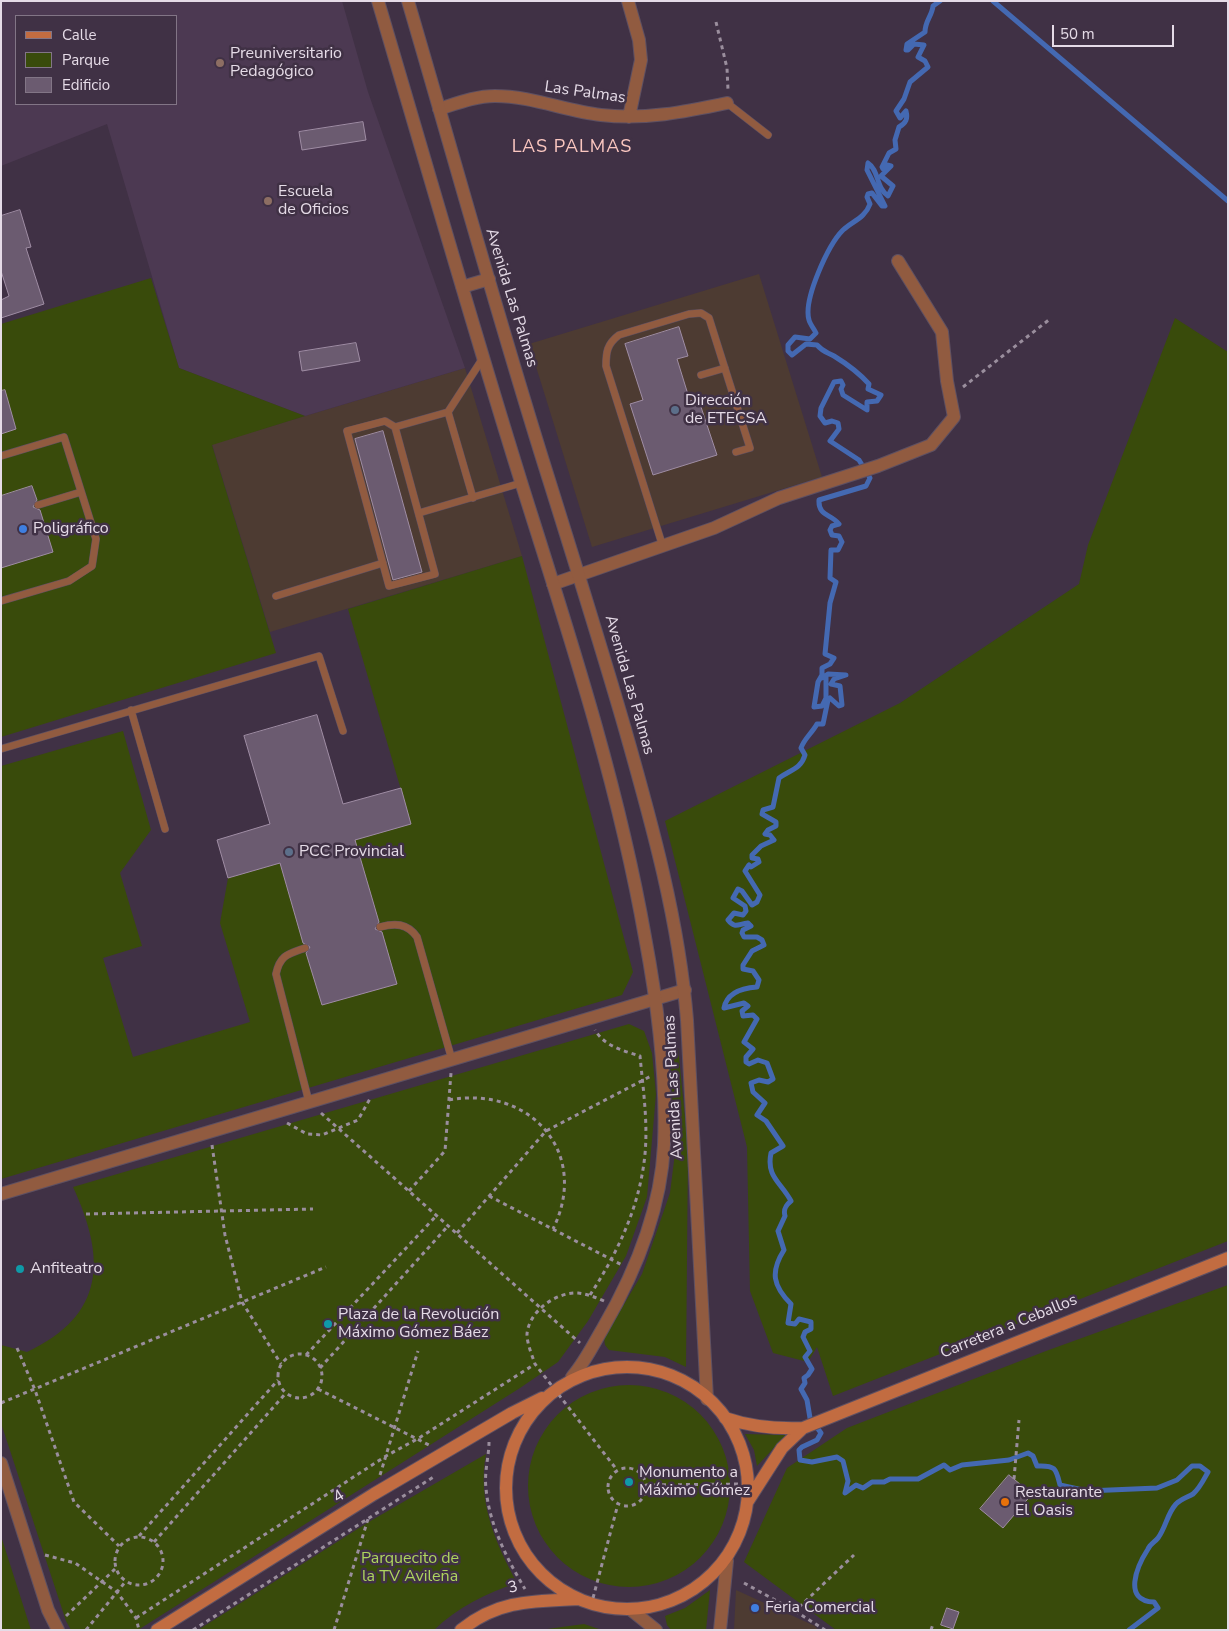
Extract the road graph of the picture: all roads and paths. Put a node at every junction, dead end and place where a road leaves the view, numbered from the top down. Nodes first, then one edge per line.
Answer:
1 (378, 1) edge
2 (408, 1) edge
3 (628, 1) edge
4 (716, 22) dead end
5 (727, 104) junction
6 (439, 109) junction
7 (629, 117) junction
8 (768, 135) dead end
9 (898, 261) dead end
10 (488, 279) junction
11 (462, 287) junction
12 (1050, 319) dead end
13 (483, 358) junction
14 (725, 368) junction
15 (701, 375) dead end
16 (950, 397) junction
17 (448, 412) junction
18 (395, 427) junction
19 (736, 452) dead end
20 (1, 456) edge
21 (522, 483) junction
22 (82, 492) junction
23 (473, 498) junction
24 (38, 505) dead end
25 (418, 514) junction
26 (663, 548) junction
27 (383, 564) junction
28 (580, 576) junction
29 (554, 584) junction
30 (276, 596) dead end
31 (1, 601) edge
32 (130, 710) junction
33 (343, 731) dead end
34 (1, 749) edge
35 (165, 829) dead end
36 (380, 927) dead end
37 (305, 948) dead end
38 (685, 990) junction
39 (656, 999) junction
40 (590, 1019) junction
41 (452, 1060) junction
42 (663, 1070) junction
43 (642, 1080) junction
44 (376, 1082) junction
45 (449, 1100) junction
46 (310, 1102) junction
47 (272, 1113) junction
48 (340, 1130) junction
49 (546, 1130) junction
50 (210, 1132) junction
51 (409, 1191) junction
52 (1, 1194) edge
53 (489, 1196) junction
54 (313, 1209) dead end
55 (223, 1212) junction
56 (86, 1214) dead end
57 (437, 1215) junction
58 (448, 1226) junction
59 (553, 1229) junction
60 (457, 1233) junction
61 (1228, 1258) edge
62 (612, 1260) junction
63 (326, 1267) dead end
64 (634, 1271) junction
65 (590, 1295) dead end
66 (242, 1302) junction
67 (17, 1348) dead end
68 (589, 1352) junction
69 (306, 1355) junction
70 (281, 1364) junction
71 (535, 1364) dead end
72 (320, 1368) junction
73 (572, 1377) junction
74 (278, 1380) junction
75 (318, 1389) junction
76 (35, 1390) junction
77 (286, 1393) junction
78 (542, 1398) junction
79 (707, 1399) junction
80 (1, 1402) edge
81 (725, 1418) junction
82 (1019, 1420) dead end
83 (803, 1428) junction
84 (419, 1438) junction
85 (482, 1447) dead end
86 (445, 1453) junction
87 (1, 1463) edge
88 (441, 1473) dead end
89 (1014, 1479) dead end
90 (748, 1484) junction
91 (646, 1485) junction
92 (747, 1503) junction
93 (618, 1504) junction
94 (139, 1536) junction
95 (154, 1542) junction
96 (118, 1546) junction
97 (29, 1551) junction
98 (854, 1555) dead end
99 (727, 1560) junction
100 (115, 1569) junction
101 (126, 1581) junction
102 (102, 1582) junction
103 (744, 1582) dead end
104 (117, 1592) junction
105 (579, 1599) junction
106 (532, 1601) junction
107 (592, 1603) junction
108 (630, 1609) junction
109 (795, 1612) junction
110 (136, 1618) junction
111 (933, 1624) dead end
112 (57, 1628) edge
113 (86, 1630) edge
114 (139, 1630) edge
115 (158, 1630) edge
116 (193, 1630) edge
117 (461, 1630) edge
118 (656, 1630) edge
119 (720, 1630) edge
120 (825, 1630) edge
121 (931, 1630) edge

1 - 11 street, Avenida Las Palmas
2 - 6 street, Avenida Las Palmas
3 - 7 street
4 - 5 path
5 - 7 street, Las Palmas
5 - 8 lane
6 - 7 street, Las Palmas
6 - 10 street, Avenida Las Palmas
9 - 16 street
10 - 11 street
10 - 28 street, Avenida Las Palmas
11 - 13 street, Avenida Las Palmas
12 - 16 path
13 - 17 lane
13 - 21 street, Avenida Las Palmas
14 - 15 lane
14 - 19 lane
14 - 26 lane
16 - 26 street
17 - 18 lane
17 - 23 lane
18 - 25 lane
18 - 27 lane
20 - 22 lane
21 - 23 lane
21 - 29 street, Avenida Las Palmas
22 - 24 lane
22 - 31 lane
23 - 25 lane
25 - 27 lane
26 - 28 street
27 - 30 lane
28 - 29 street
28 - 38 street, Avenida Las Palmas
29 - 39 street, Avenida Las Palmas
32 - 33 lane
32 - 34 lane
32 - 35 lane
36 - 41 lane
37 - 46 lane
38 - 39 street
38 - 79 street, Avenida Las Palmas
39 - 40 street
39 - 42 street, Avenida Las Palmas
40 - 41 street
40 - 43 path
41 - 44 street
41 - 45 path
42 - 43 path
42 - 64 street, Avenida Las Palmas
43 - 49 path
43 - 62 path
44 - 46 street
44 - 48 path
45 - 49 path
45 - 51 path
46 - 47 street
46 - 48 path
47 - 48 path
47 - 50 street
48 - 51 path
49 - 53 path
49 - 59 path
50 - 52 street
50 - 55 path
51 - 57 path
53 - 59 path
53 - 60 path
54 - 55 path
55 - 56 path
55 - 66 path
57 - 58 path
57 - 69 path
58 - 60 path
58 - 72 path
59 - 62 path
60 - 68 path
61 - 83 main road, Carretera a Ceballos
62 - 64 path
62 - 65 path
63 - 66 path
64 - 68 street, Avenida Las Palmas
66 - 70 path
66 - 76 path
67 - 76 path
68 - 73 street, Avenida Las Palmas
69 - 70 path
69 - 72 path
70 - 74 path
71 - 84 path
72 - 75 path
73 - 78 main road
73 - 79 main road
74 - 77 path
74 - 94 path
75 - 77 path
75 - 84 path
76 - 80 path
76 - 96 path
77 - 95 path
78 - 86 main road, 4
78 - 105 main road
79 - 81 main road
81 - 83 main road, Carretera a Ceballos
81 - 90 main road
82 - 89 path
83 - 92 main road, Carretera a Ceballos
84 - 86 path
84 - 110 path
85 - 106 path
86 - 115 main road, 4
87 - 97 street
88 - 116 path
90 - 91 path
90 - 92 main road
91 - 93 path
91 - 93 path
92 - 99 main road
93 - 107 path
94 - 95 path
94 - 96 path
95 - 101 path
96 - 100 path
97 - 102 path
97 - 112 street
98 - 109 path
99 - 108 main road
99 - 119 street
100 - 101 path
100 - 102 path
101 - 104 path
102 - 104 path
102 - 112 path
103 - 109 path
104 - 110 path
104 - 113 path
105 - 106 main road, 3
105 - 107 main road
106 - 117 main road, 3
107 - 108 main road
108 - 118 street
109 - 120 path
110 - 114 path
111 - 121 path

